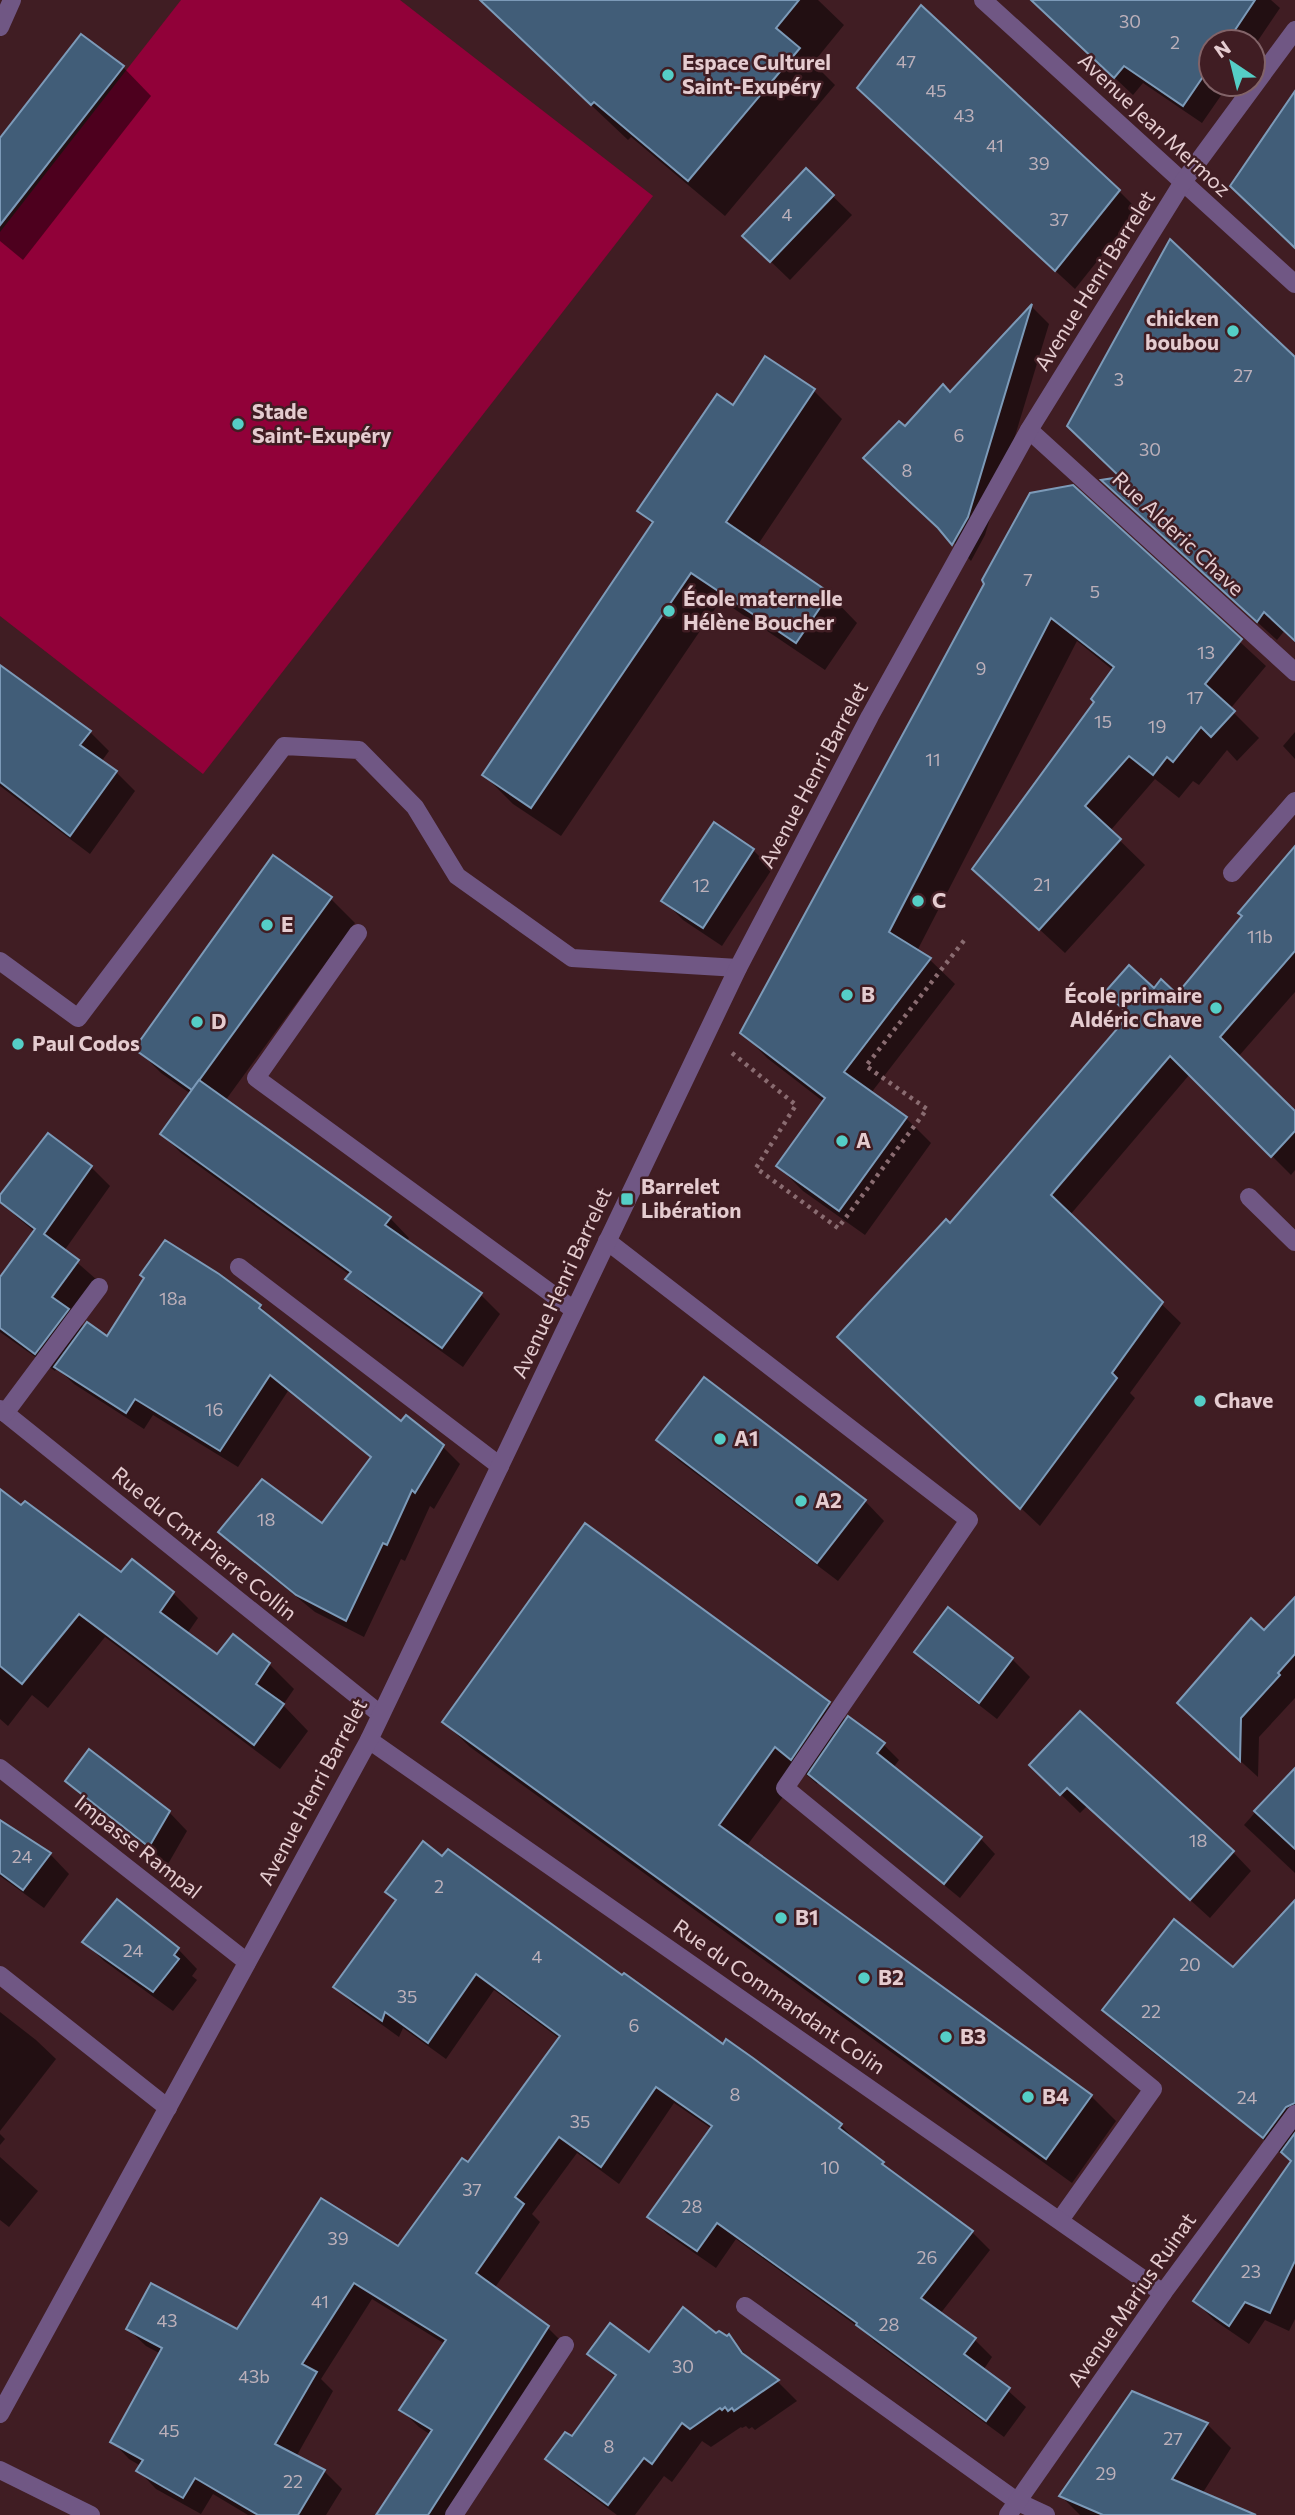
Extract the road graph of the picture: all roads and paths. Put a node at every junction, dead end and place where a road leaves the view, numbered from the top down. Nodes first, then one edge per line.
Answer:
1 (12, 0) edge
2 (983, 0) edge
3 (1004, 7) edge
4 (0, 25) edge
5 (1295, 30) edge
6 (1183, 182) junction
7 (1295, 285) edge
8 (1030, 429) junction
9 (1295, 673) edge
10 (1295, 800) edge
11 (1233, 873) dead end
12 (358, 933) dead end
13 (966, 938) dead end
14 (0, 961) edge
15 (738, 968) junction
16 (706, 1033) junction
17 (1249, 1197) dead end
18 (607, 1241) junction
19 (1295, 1242) edge
20 (239, 1267) dead end
21 (99, 1287) dead end
22 (574, 1310) junction
23 (3, 1411) edge
24 (500, 1466) junction
25 (380, 1714) junction
26 (369, 1740) junction
27 (0, 1768) edge
28 (247, 1962) junction
29 (0, 1975) edge
30 (167, 2108) junction
31 (1295, 2114) edge
32 (1060, 2220) junction
33 (1163, 2293) junction
34 (745, 2306) dead end
35 (565, 2345) dead end
36 (0, 2414) edge
37 (0, 2470) edge
38 (1013, 2509) edge
39 (90, 2515) edge
40 (454, 2515) edge
41 (1046, 2515) edge

1 - 4 street
2 - 3 street, Avenue Jean Mermoz
3 - 6 street, Avenue Jean Mermoz
5 - 6 street, Avenue Henri Barrelet
6 - 7 street, Avenue Jean Mermoz
6 - 8 street, Avenue Henri Barrelet
8 - 9 street, Rue Alderic Chave
8 - 15 street, Avenue Henri Barrelet
10 - 11 street
12 - 22 street
13 - 16 path
14 - 15 street
15 - 16 street, Avenue Henri Barrelet
16 - 18 street, Avenue Henri Barrelet
17 - 19 street
18 - 22 street, Avenue Henri Barrelet
18 - 32 street
20 - 24 street
21 - 23 street
22 - 24 street, Avenue Henri Barrelet
23 - 25 street, Rue du Cmt Pierre Collin
24 - 25 street, Avenue Henri Barrelet
25 - 26 street, Avenue Henri Barrelet
26 - 28 street, Avenue Henri Barrelet
26 - 32 street, Rue du Commandant Colin
27 - 28 street, Impasse Rampal
28 - 30 street, Avenue Henri Barrelet
29 - 30 street
30 - 36 street, Avenue Henri Barrelet
31 - 33 street, Avenue Marius Ruinat
32 - 33 street, Rue du Commandant Colin
33 - 38 street, Avenue Marius Ruinat
34 - 38 street
35 - 40 street
37 - 39 street
38 - 41 street

